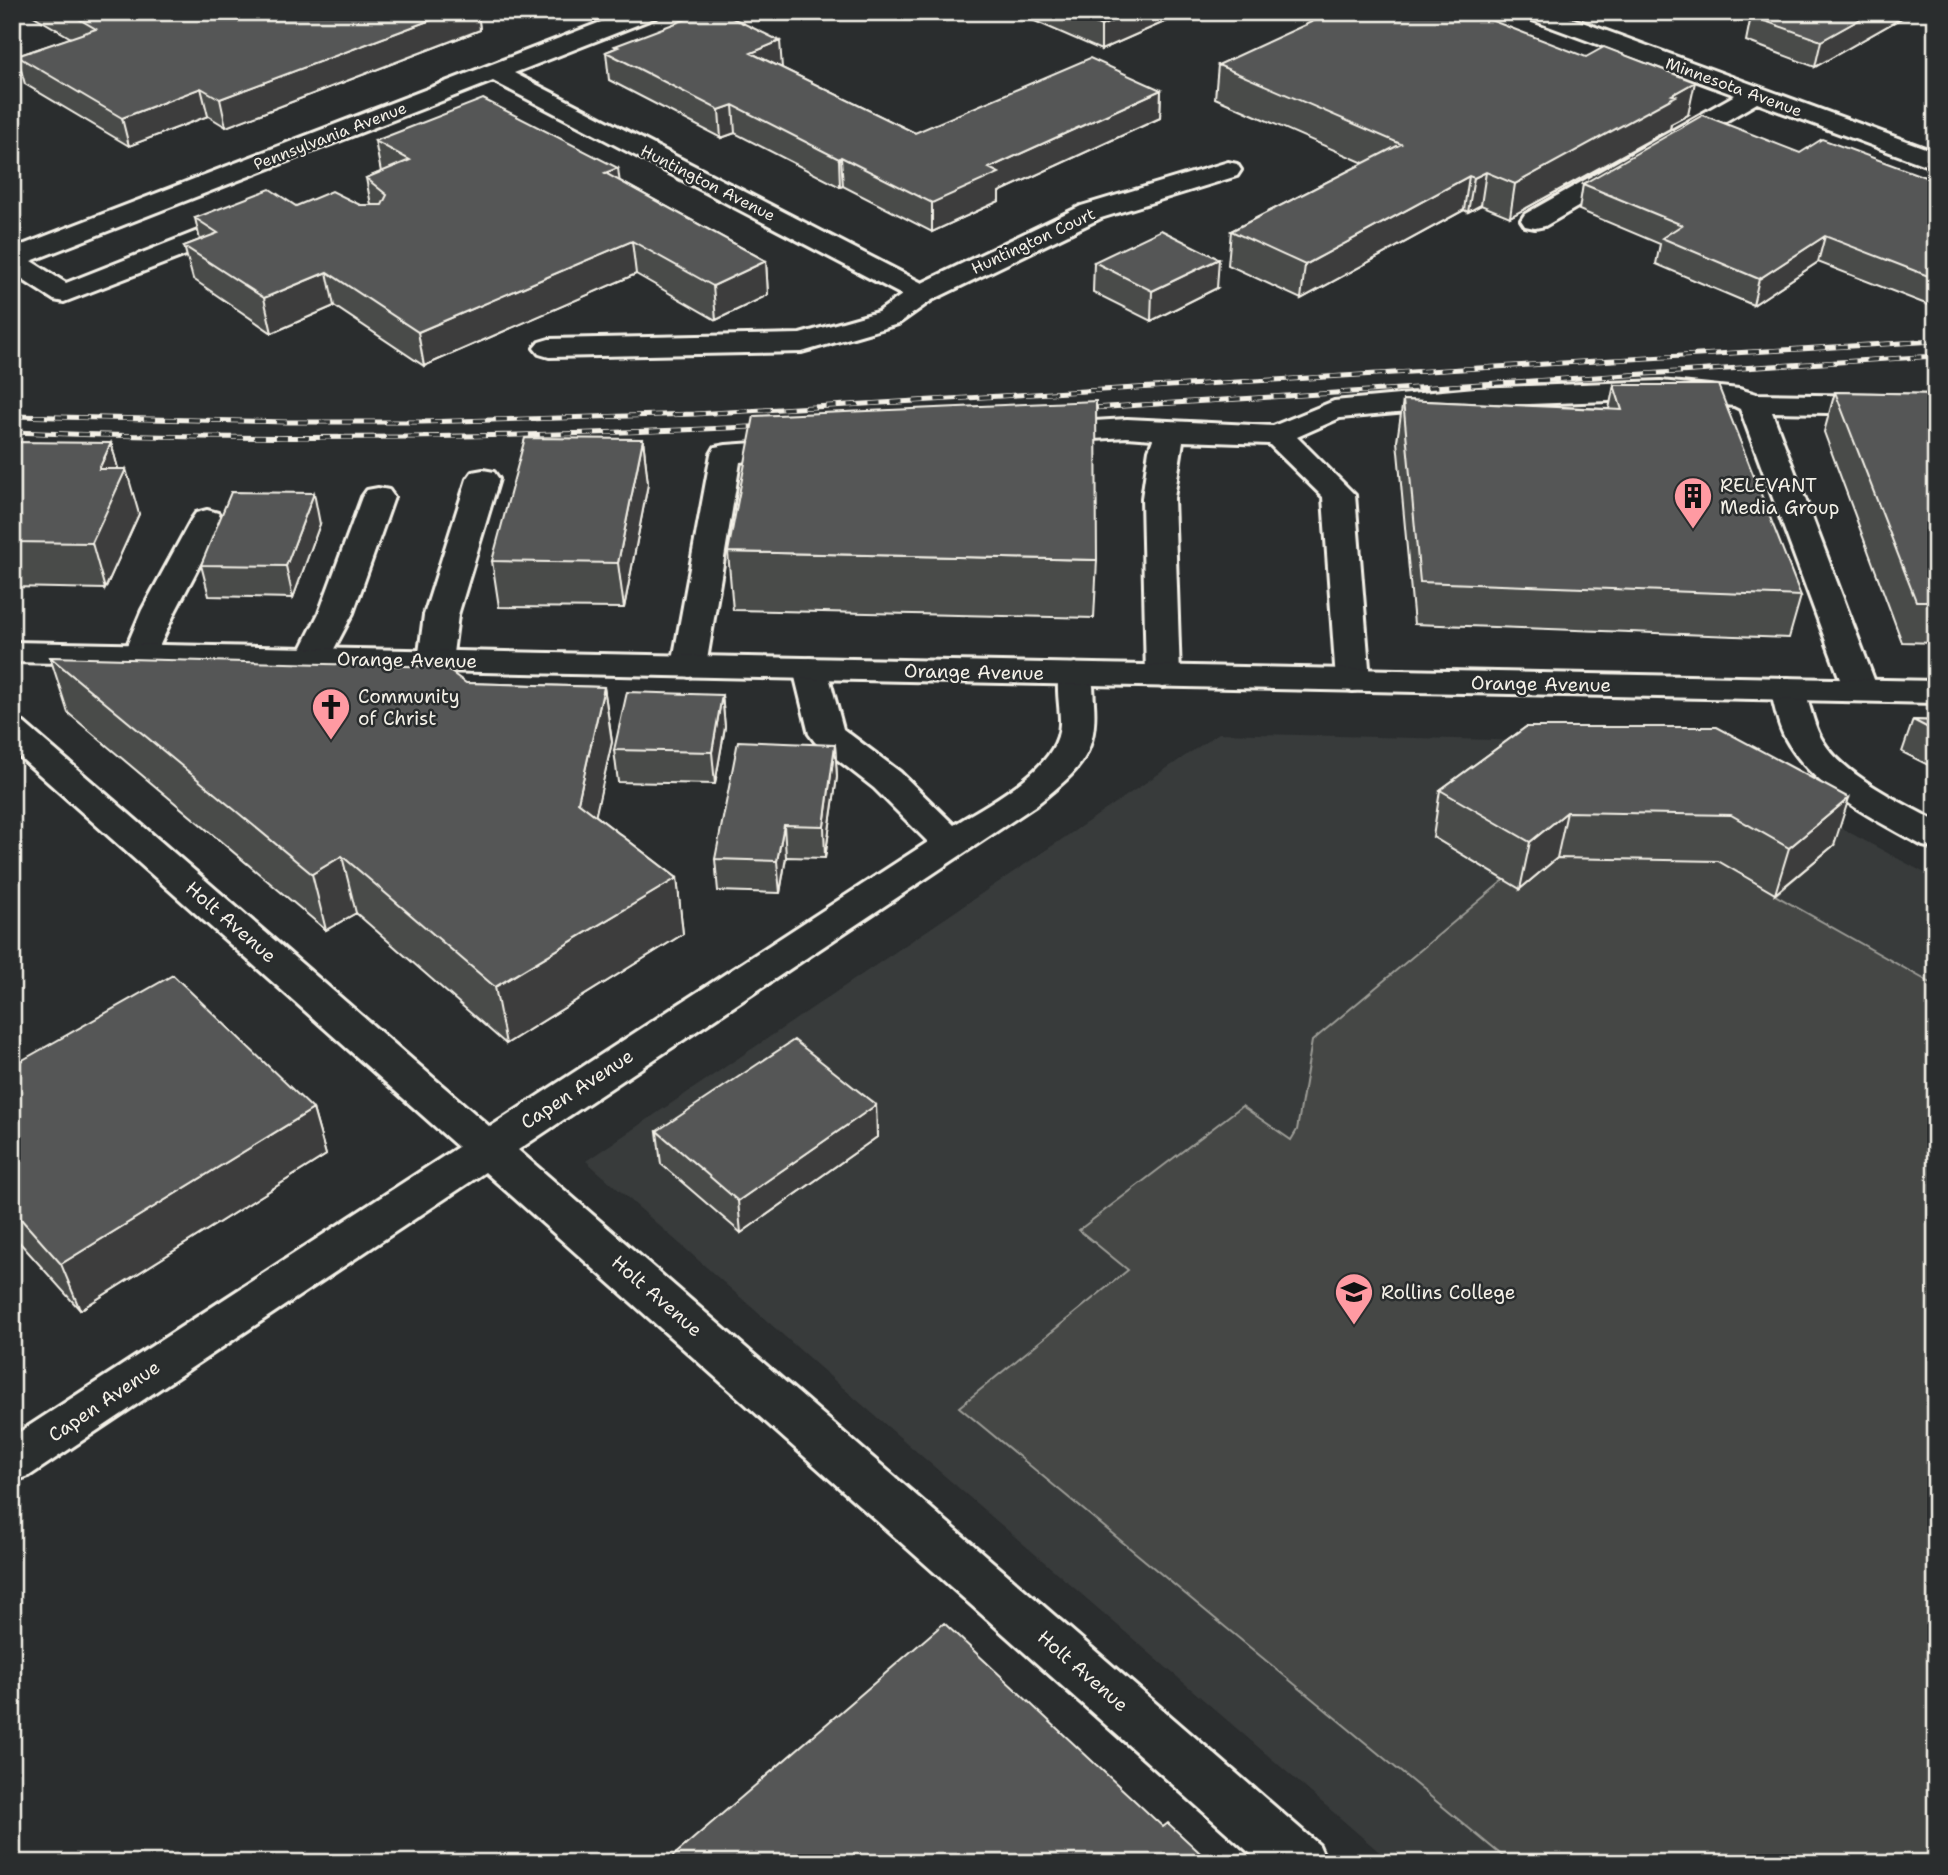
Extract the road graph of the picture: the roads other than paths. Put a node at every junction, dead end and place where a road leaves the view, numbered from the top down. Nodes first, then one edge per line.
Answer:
1 (649, 12) edge
2 (1532, 12) edge
3 (494, 72) junction
4 (1755, 94) junction
5 (1930, 153) edge
6 (1228, 170) dead end
7 (240, 171) junction
8 (1535, 220) dead end
9 (12, 260) edge
10 (922, 295) junction
11 (550, 348) dead end
12 (1753, 403) junction
13 (1936, 406) edge
14 (1171, 431) junction
15 (1017, 435) edge
16 (1277, 435) junction
17 (823, 448) edge
18 (483, 479) dead end
19 (378, 497) dead end
20 (207, 520) dead end
21 (12, 653) edge
22 (140, 655) junction
23 (313, 659) junction
24 (435, 661) junction
25 (689, 666) junction
26 (810, 668) junction
27 (1075, 674) junction
28 (1163, 676) junction
29 (1353, 680) junction
30 (1787, 689) junction
31 (1861, 690) junction
32 (1936, 692) edge
33 (14, 735) edge
34 (1936, 837) edge
35 (952, 844) junction
36 (489, 1147) junction
37 (12, 1462) edge
38 (1300, 1863) edge

1 - 3 street, Pennsylvania Avenue
2 - 4 street, Minnesota Avenue
3 - 7 street, Pennsylvania Avenue
3 - 10 street, Huntington Avenue
4 - 5 street, Minnesota Avenue
4 - 8 street
6 - 10 street, Huntington Court
7 - 9 street, Pennsylvania Avenue
7 - 9 street
10 - 11 street, Huntington Court
12 - 13 street
12 - 16 street
12 - 31 street
14 - 15 street
14 - 16 street
14 - 28 street
16 - 29 street
17 - 25 street
18 - 24 street
19 - 23 street
20 - 22 street
21 - 22 street, Orange Avenue
22 - 23 street, Orange Avenue
23 - 24 street, Orange Avenue
24 - 25 street, Orange Avenue
25 - 26 street, Orange Avenue
26 - 27 street, Orange Avenue
26 - 35 street
27 - 28 street, Orange Avenue
27 - 35 street, Capen Avenue
28 - 29 street, Orange Avenue
29 - 30 street, Orange Avenue
30 - 31 street, Orange Avenue
30 - 34 street
31 - 32 street, Orange Avenue
33 - 36 street, Holt Avenue
35 - 36 street, Capen Avenue
36 - 37 street, Capen Avenue
36 - 38 street, Holt Avenue

